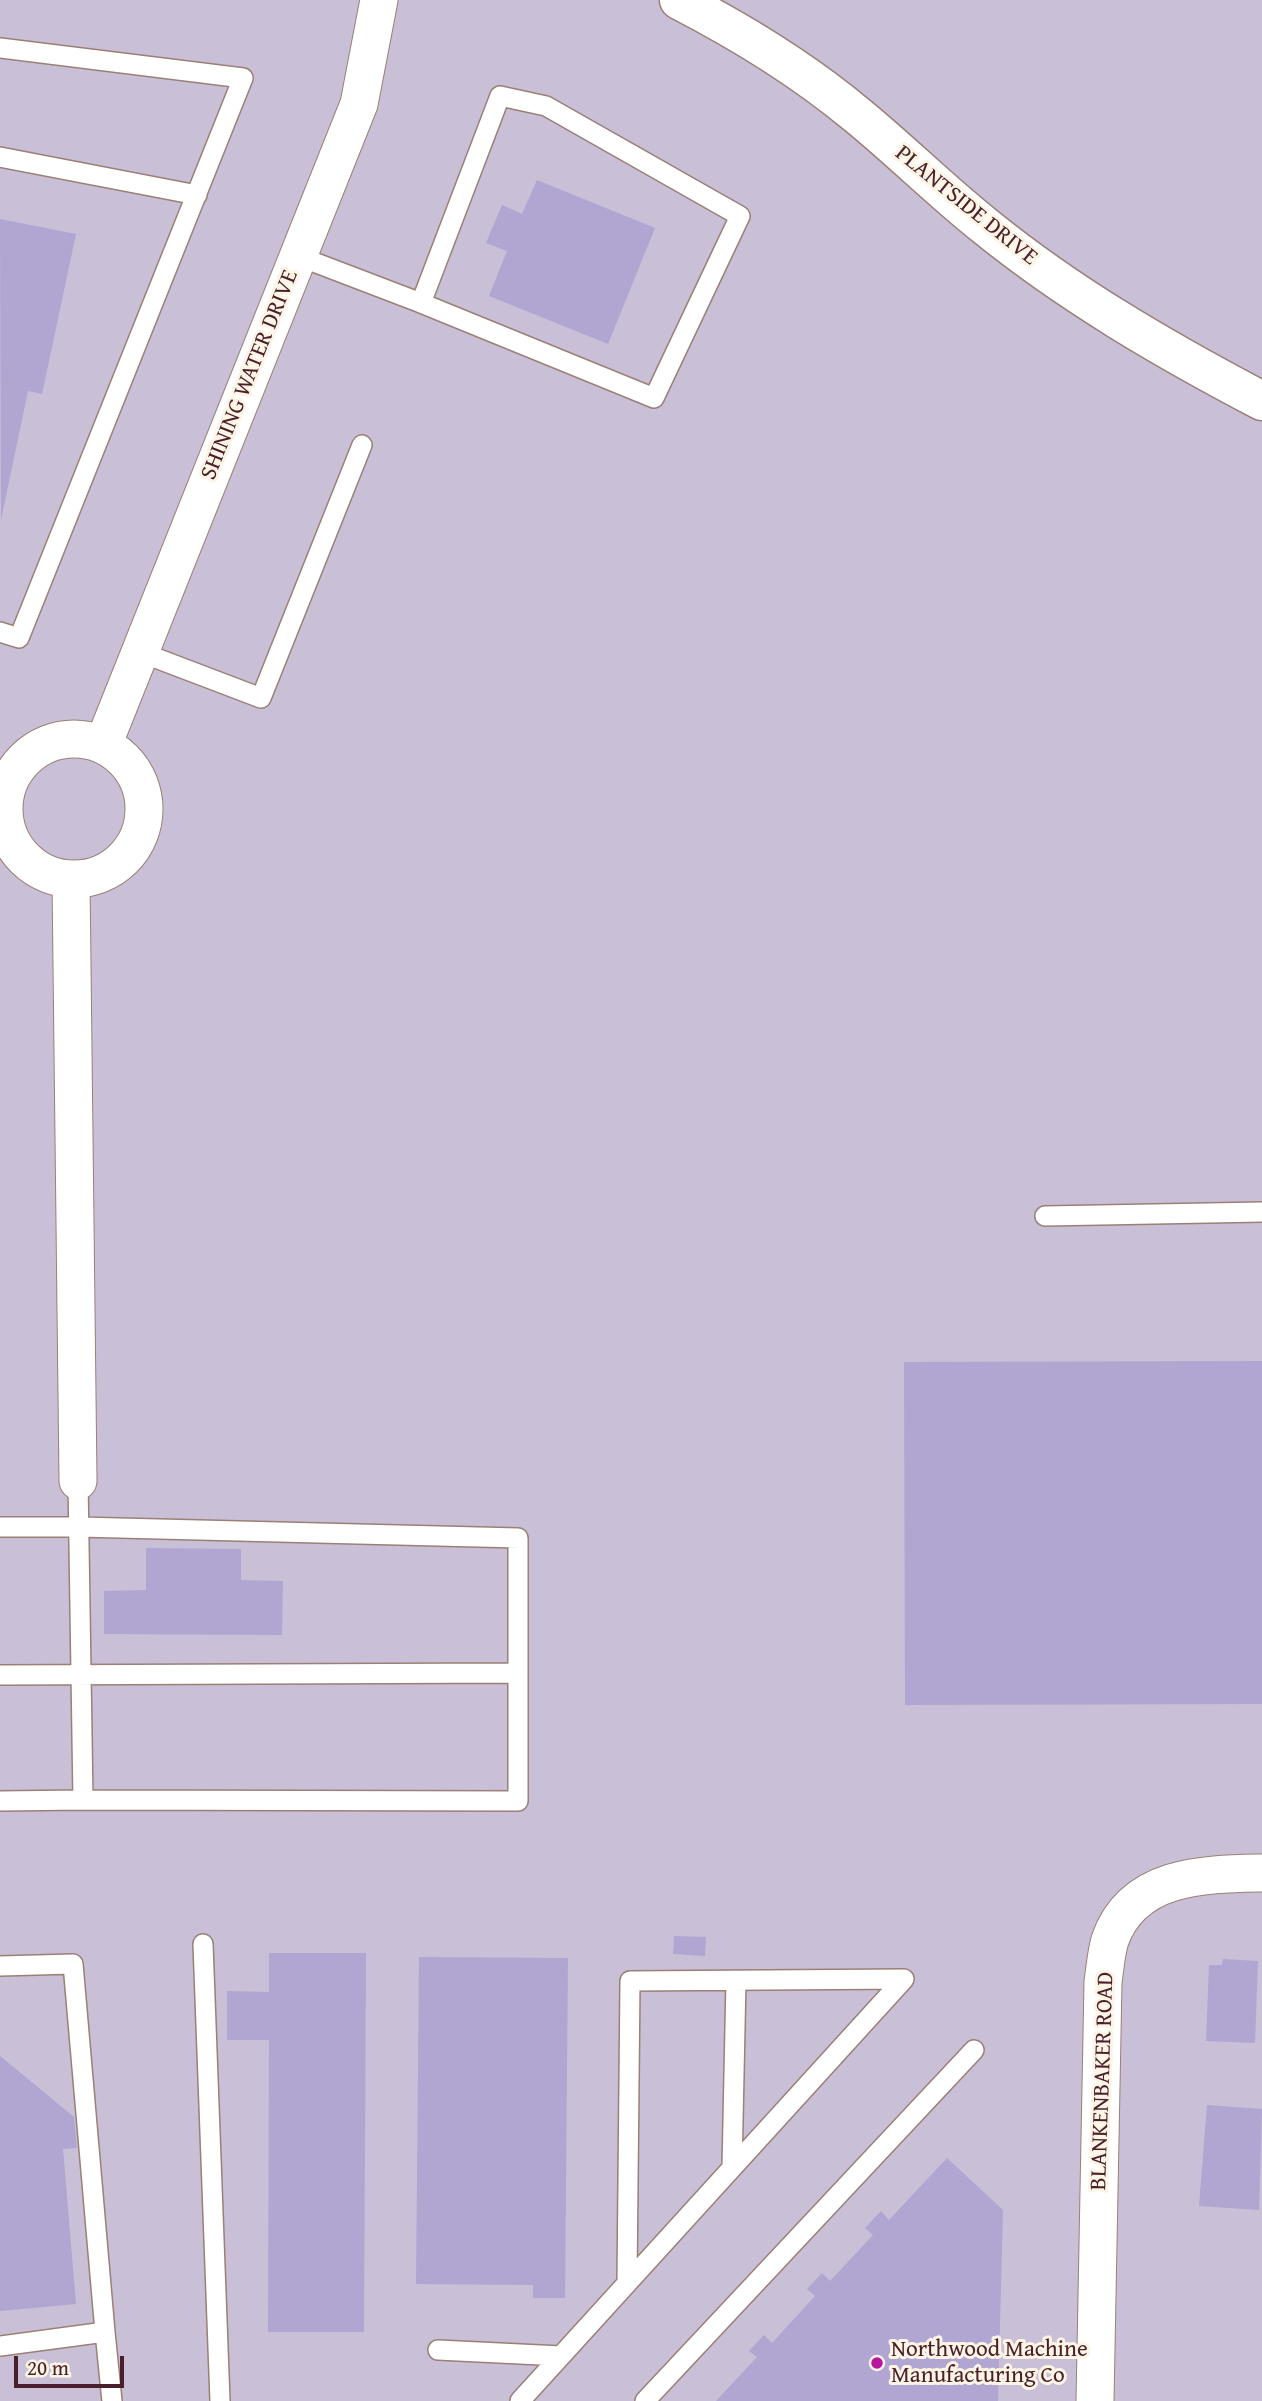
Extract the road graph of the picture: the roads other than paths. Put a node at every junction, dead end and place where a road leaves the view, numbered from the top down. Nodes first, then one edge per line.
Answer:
1 (379, 0) edge
2 (679, 0) edge
3 (0, 48) edge
4 (0, 157) edge
5 (197, 195) junction
6 (298, 256) junction
7 (421, 303) junction
8 (1262, 401) edge
9 (362, 445) dead end
10 (0, 632) edge
11 (140, 652) junction
12 (103, 745) junction
13 (3, 793) edge
14 (71, 879) junction
15 (1262, 1212) edge
16 (1045, 1216) dead end
17 (78, 1481) joint
18 (0, 1527) edge
19 (79, 1527) junction
20 (518, 1673) junction
21 (0, 1675) edge
22 (81, 1675) junction
23 (83, 1800) junction
24 (0, 1801) edge
25 (1262, 1873) edge
26 (203, 1944) dead end
27 (0, 1966) edge
28 (736, 1980) junction
29 (974, 2050) dead end
30 (732, 2168) junction
31 (628, 2283) junction
32 (105, 2332) junction
33 (0, 2346) edge
34 (438, 2350) dead end
35 (561, 2356) junction
36 (112, 2401) edge
37 (220, 2401) edge
38 (520, 2401) edge
39 (645, 2401) edge
40 (1095, 2401) edge

1 - 6 street, SHINING WATER DRIVE
2 - 8 street, PLANTSIDE DRIVE
3 - 5 lane
4 - 5 lane
5 - 10 lane
6 - 7 lane
6 - 11 street, SHINING WATER DRIVE
7 - 7 lane
9 - 11 lane
11 - 12 street, SHINING WATER DRIVE
12 - 13 street
12 - 14 street
13 - 14 street
14 - 17 street
15 - 16 lane
17 - 19 lane
18 - 19 lane
19 - 20 lane
19 - 22 lane
20 - 22 lane
20 - 23 lane
21 - 22 lane
22 - 23 lane
23 - 24 lane
25 - 40 street, BLANKENBAKER ROAD
26 - 37 lane
27 - 32 lane
28 - 30 lane
28 - 30 lane
28 - 31 lane
29 - 39 lane
30 - 31 lane
31 - 35 lane
32 - 33 lane
32 - 36 lane
34 - 35 lane
35 - 38 lane

